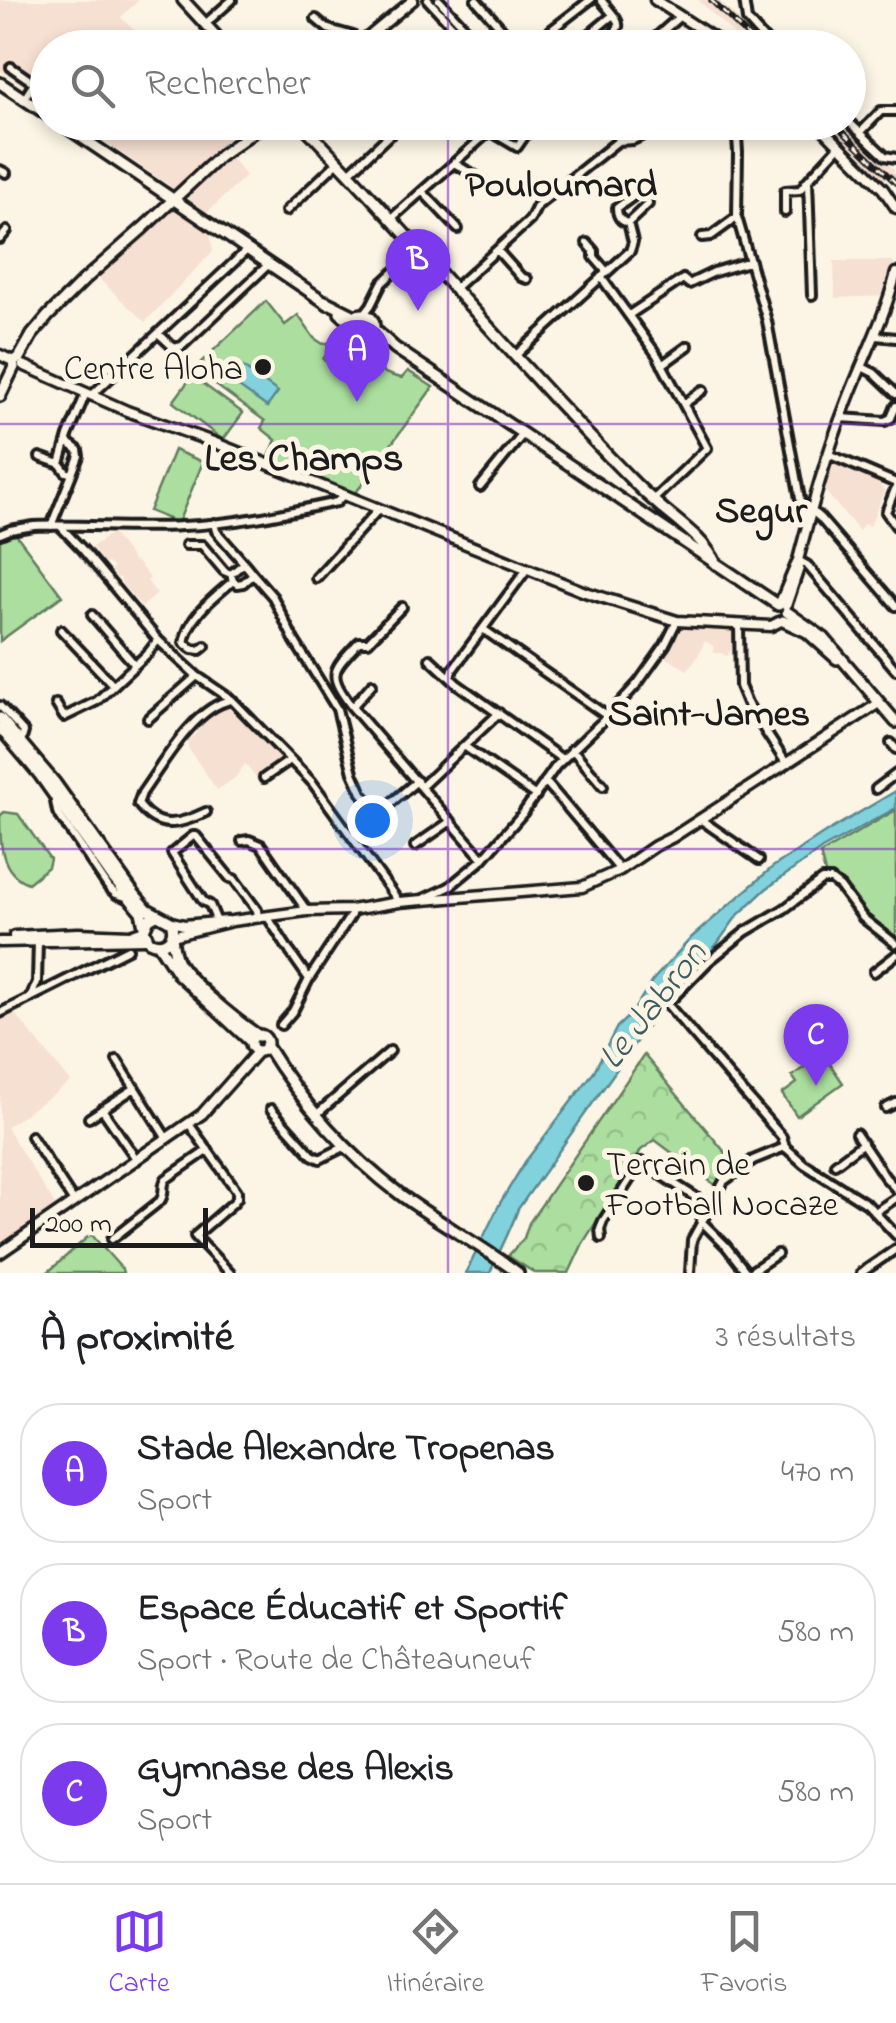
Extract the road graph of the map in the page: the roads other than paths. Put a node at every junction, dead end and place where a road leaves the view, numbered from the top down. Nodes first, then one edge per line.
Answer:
1 (183, 0) edge
2 (232, 0) edge
3 (414, 0) edge
4 (428, 0) edge
5 (438, 0) edge
6 (476, 0) edge
7 (590, 0) edge
8 (601, 0) edge
9 (655, 0) edge
10 (744, 0) edge
11 (613, 14) junction
12 (680, 16) junction
13 (316, 18) dead end
14 (205, 24) junction
15 (210, 30) edge
16 (332, 30) edge
17 (376, 30) edge
18 (448, 30) edge
19 (467, 30) edge
20 (503, 30) edge
21 (551, 30) edge
22 (595, 30) edge
23 (619, 30) edge
24 (664, 30) edge
25 (701, 30) edge
26 (756, 30) edge
27 (11, 67) dead end
28 (30, 79) edge
29 (0, 83) edge
30 (30, 89) edge
31 (24, 99) junction
32 (30, 103) edge
33 (896, 111) edge
34 (866, 126) edge
35 (866, 138) edge
36 (85, 140) edge
37 (242, 140) edge
38 (317, 140) edge
39 (384, 140) edge
40 (480, 140) edge
41 (634, 140) edge
42 (737, 140) edge
43 (835, 140) edge
44 (840, 145) junction
45 (896, 158) edge
46 (338, 162) junction
47 (454, 163) junction
48 (349, 173) junction
49 (482, 180) dead end
50 (808, 180) junction
51 (422, 191) junction
52 (173, 200) junction
53 (896, 208) edge
54 (286, 211) dead end
55 (785, 212) dead end
56 (737, 216) junction
57 (392, 218) junction
58 (628, 223) junction
59 (458, 229) dead end
60 (7, 231) dead end
61 (702, 237) dead end
62 (0, 239) edge
63 (587, 243) dead end
64 (248, 249) junction
65 (419, 249) junction
66 (497, 250) junction
67 (751, 260) junction
68 (270, 264) junction
69 (896, 273) edge
70 (604, 275) junction
71 (527, 278) dead end
72 (455, 288) junction
73 (894, 290) edge
74 (812, 296) dead end
75 (630, 315) junction
76 (364, 323) junction
77 (158, 332) junction
78 (876, 336) junction
79 (896, 338) edge
80 (688, 346) dead end
81 (0, 355) edge
82 (516, 355) junction
83 (17, 363) junction
84 (662, 365) junction
85 (862, 366) junction
86 (703, 390) dead end
87 (89, 394) junction
88 (896, 394) edge
89 (0, 396) edge
90 (684, 404) junction
91 (896, 406) edge
92 (841, 418) junction
93 (522, 434) junction
94 (67, 442) junction
95 (828, 454) junction
96 (40, 457) dead end
97 (60, 464) junction
98 (72, 474) junction
99 (896, 485) edge
100 (480, 487) dead end
101 (343, 495) junction
102 (653, 500) junction
103 (380, 509) junction
104 (810, 514) junction
105 (214, 523) junction
106 (56, 526) junction
107 (896, 526) edge
108 (84, 527) junction
109 (0, 534) edge
110 (186, 545) dead end
111 (80, 548) junction
112 (798, 560) junction
113 (244, 563) junction
114 (716, 564) junction
115 (527, 569) junction
116 (253, 574) junction
117 (232, 578) junction
118 (316, 578) dead end
119 (402, 606) dead end
120 (896, 606) edge
121 (779, 614) junction
122 (92, 615) dead end
123 (677, 622) junction
124 (739, 624) junction
125 (483, 629) junction
126 (61, 630) dead end
127 (158, 640) junction
128 (205, 646) dead end
129 (430, 659) dead end
130 (135, 664) junction
131 (896, 670) edge
132 (197, 676) junction
133 (451, 676) junction
134 (208, 683) junction
135 (372, 684) dead end
136 (113, 685) junction
137 (232, 700) junction
138 (879, 703) junction
139 (56, 704) dead end
140 (0, 706) edge
141 (352, 707) junction
142 (210, 710) junction
143 (499, 713) junction
144 (607, 716) junction
145 (0, 718) edge
146 (148, 719) dead end
147 (896, 722) edge
148 (2, 736) edge
149 (21, 742) junction
150 (464, 746) junction
151 (572, 749) junction
152 (290, 760) junction
153 (562, 760) junction
154 (786, 763) junction
155 (896, 774) edge
156 (264, 778) dead end
157 (545, 781) junction
158 (419, 784) junction
159 (603, 786) dead end
160 (876, 788) dead end
161 (536, 796) junction
162 (385, 808) dead end
163 (206, 812) dead end
164 (382, 818) dead end
165 (700, 819) junction
166 (451, 821) junction
167 (242, 841) dead end
168 (415, 846) dead end
169 (483, 859) junction
170 (759, 860) dead end
171 (620, 870) junction
172 (449, 888) junction
173 (440, 899) junction
174 (419, 901) junction
175 (399, 902) junction
176 (351, 910) junction
177 (308, 911) junction
178 (156, 915) junction
179 (263, 917) junction
180 (171, 922) junction
181 (217, 923) junction
182 (145, 931) junction
183 (172, 936) junction
184 (38, 938) junction
185 (0, 939) edge
186 (896, 944) edge
187 (160, 945) junction
188 (128, 949) dead end
189 (896, 955) edge
190 (874, 972) dead end
191 (310, 979) junction
192 (38, 982) junction
193 (48, 989) junction
194 (30, 997) junction
195 (0, 1013) edge
196 (281, 1025) dead end
197 (258, 1045) junction
198 (390, 1051) dead end
199 (117, 1060) dead end
200 (135, 1088) junction
201 (896, 1102) edge
202 (886, 1108) dead end
203 (102, 1109) junction
204 (270, 1110) dead end
205 (317, 1114) junction
206 (89, 1118) dead end
207 (189, 1124) junction
208 (856, 1134) dead end
209 (31, 1136) dead end
210 (167, 1139) junction
211 (863, 1143) junction
212 (346, 1146) junction
213 (785, 1147) junction
214 (208, 1150) junction
215 (137, 1160) junction
216 (835, 1164) dead end
217 (896, 1189) edge
218 (896, 1198) edge
219 (74, 1202) junction
220 (709, 1206) junction
221 (875, 1212) junction
222 (701, 1221) junction
223 (896, 1234) edge
224 (602, 1238) dead end
225 (112, 1240) dead end
226 (896, 1249) edge
227 (0, 1253) edge
228 (776, 1254) dead end
229 (515, 1271) edge
230 (230, 1273) edge
231 (690, 1273) edge
232 (748, 1273) edge
233 (861, 1273) edge

1 - 14 main road
2 - 14 street
3 - 17 street
4 - 18 street
5 - 19 street
6 - 20 street
7 - 21 street
8 - 11 street
9 - 12 street
10 - 26 street
11 - 22 street
11 - 23 street
12 - 24 street
12 - 25 street
13 - 16 street
14 - 15 main road
27 - 28 street
29 - 31 main road
30 - 31 street
31 - 32 main road
33 - 34 street
35 - 45 street
36 - 52 main road
37 - 52 main road
38 - 46 main road
39 - 48 street
40 - 47 street
41 - 66 street
42 - 56 street
43 - 44 street
44 - 50 street
44 - 53 street
46 - 48 main road
46 - 54 street
47 - 49 street
47 - 51 street
48 - 57 main road
50 - 55 street
50 - 74 street
51 - 57 street
51 - 59 street
52 - 64 main road
52 - 83 main road
56 - 61 street
56 - 67 street
57 - 65 main road
58 - 58 street
58 - 70 street
60 - 62 street
63 - 70 street
64 - 68 main road
64 - 77 street
65 - 72 main road
65 - 76 street
66 - 71 street
66 - 72 street
67 - 75 street
67 - 104 street
68 - 76 main road
68 - 77 street
69 - 73 street
70 - 75 street
70 - 82 street
72 - 82 main road
73 - 78 street
75 - 84 street
76 - 93 main road
77 - 87 street
78 - 79 street
78 - 85 street
80 - 84 street
81 - 83 street
82 - 102 main road
83 - 87 street
83 - 89 main road
84 - 90 street
85 - 88 street
85 - 92 street
86 - 90 street
87 - 94 street
87 - 101 street
90 - 102 street
91 - 92 street
92 - 95 street
93 - 100 street
93 - 114 main road
94 - 97 street
94 - 98 street
95 - 99 street
95 - 104 street
96 - 97 street
97 - 98 street
98 - 106 street
99 - 107 street
101 - 103 street
101 - 105 street
102 - 114 main road
103 - 115 street
103 - 118 street
104 - 112 street
104 - 120 street
105 - 108 street
105 - 113 street
106 - 108 street
106 - 109 street
106 - 111 street
108 - 111 street
110 - 117 street
111 - 127 street
112 - 121 street
112 - 131 street
113 - 116 street
113 - 117 street
114 - 121 main road
115 - 123 street
115 - 125 street
116 - 117 street
116 - 164 street
117 - 128 street
119 - 141 street
121 - 124 street
121 - 138 main road
122 - 130 street
123 - 124 street
123 - 144 street
124 - 154 street
125 - 133 street
125 - 144 street
126 - 136 street
127 - 130 street
127 - 132 street
129 - 133 street
130 - 136 street
132 - 134 street
132 - 146 street
133 - 143 street
134 - 137 street
134 - 142 street
135 - 141 street
136 - 139 street
137 - 142 street
137 - 152 street
138 - 147 main road
138 - 154 street
140 - 149 street
141 - 158 street
142 - 163 street
143 - 150 street
143 - 153 street
144 - 151 street
145 - 149 main road
148 - 182 main road
149 - 178 main road
150 - 158 street
150 - 161 street
151 - 153 street
151 - 159 street
152 - 156 street
152 - 175 street
153 - 157 street
154 - 165 street
155 - 160 street
157 - 161 street
157 - 171 street
158 - 162 street
158 - 166 street
161 - 169 street
165 - 170 street
165 - 171 street
166 - 168 street
166 - 169 street
167 - 177 street
169 - 172 street
171 - 173 street
172 - 173 street
172 - 174 street
173 - 174 street
174 - 175 street
175 - 176 street
176 - 177 street
176 - 191 street
177 - 179 street
178 - 180 main road
178 - 182 main road
179 - 181 street
179 - 181 street
179 - 191 street
180 - 181 street
180 - 183 main road
181 - 183 street
182 - 184 street
182 - 187 main road
183 - 187 main road
183 - 197 main road
184 - 185 street
184 - 192 street
186 - 213 street
187 - 197 main road
188 - 193 street
189 - 190 street
191 - 196 street
192 - 193 street
192 - 194 street
193 - 194 street
194 - 195 street
197 - 205 main road
197 - 207 street
198 - 205 street
199 - 200 street
200 - 203 street
200 - 210 street
201 - 202 street
203 - 206 street
203 - 215 street
204 - 212 street
205 - 212 main road
207 - 210 street
207 - 214 street
208 - 211 street
209 - 219 street
210 - 215 street
211 - 216 street
211 - 217 street
212 - 229 main road
213 - 220 street
213 - 221 street
214 - 225 street
214 - 230 street
215 - 219 street
218 - 221 street
219 - 227 street
220 - 222 street
220 - 224 street
221 - 223 street
222 - 231 street
222 - 232 street
226 - 233 street
228 - 232 street

